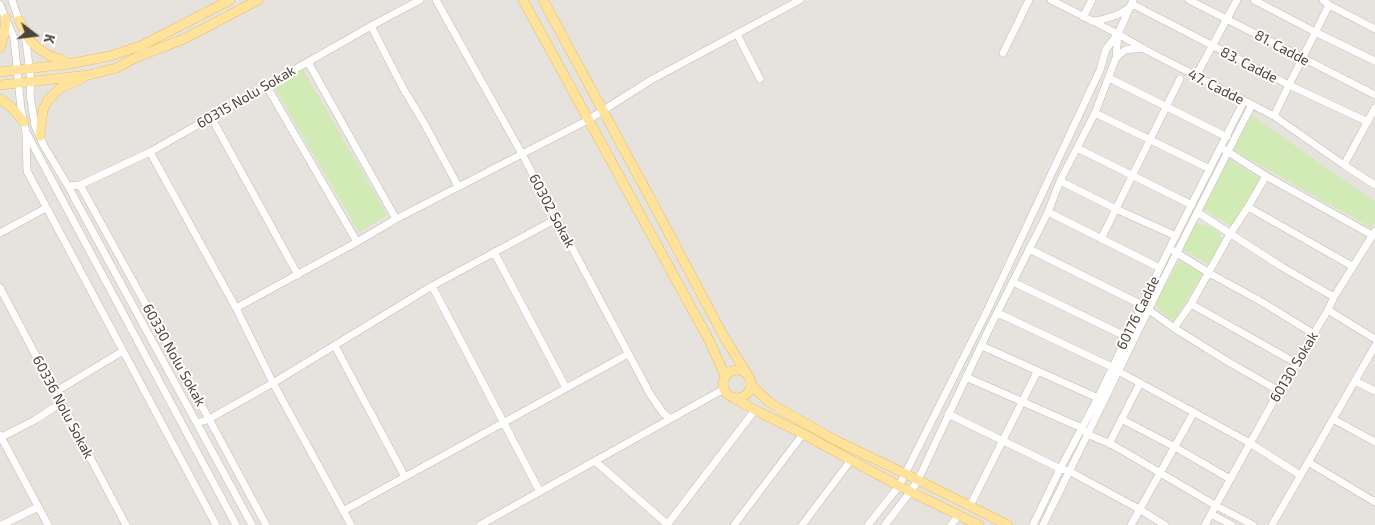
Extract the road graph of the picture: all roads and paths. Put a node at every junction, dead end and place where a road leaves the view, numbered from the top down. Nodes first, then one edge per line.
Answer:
1 (12, 0) edge
2 (230, 0) edge
3 (258, 0) edge
4 (420, 0) edge
5 (436, 0) edge
6 (523, 0) edge
7 (543, 0) edge
8 (800, 0) edge
9 (1030, 0) edge
10 (1050, 0) edge
11 (1092, 0) edge
12 (1189, 0) edge
13 (1238, 0) edge
14 (1254, 0) edge
15 (1326, 2) edge
16 (1132, 4) edge
17 (0, 5) edge
18 (6, 18) junction
19 (1087, 19) junction
20 (1227, 19) junction
21 (19, 20) junction
22 (371, 26) junction
23 (1375, 29) edge
24 (1316, 32) junction
25 (737, 34) junction
26 (1118, 34) junction
27 (1212, 46) junction
28 (0, 48) edge
29 (1142, 48) junction
30 (1003, 53) dead end
31 (1116, 58) junction
32 (1302, 59) junction
33 (1375, 61) edge
34 (308, 62) junction
35 (68, 64) junction
36 (29, 69) junction
37 (17, 71) junction
38 (0, 72) edge
39 (89, 75) junction
40 (1196, 76) junction
41 (1109, 78) junction
42 (760, 79) dead end
43 (1180, 79) dead end
44 (31, 82) junction
45 (19, 83) junction
46 (0, 84) edge
47 (266, 85) junction
48 (1289, 85) junction
49 (1375, 95) edge
50 (0, 99) edge
51 (1244, 101) junction
52 (1252, 105) junction
53 (1166, 107) junction
54 (1375, 108) edge
55 (603, 110) junction
56 (1095, 113) junction
57 (1274, 116) junction
58 (211, 117) junction
59 (588, 120) junction
60 (24, 122) junction
61 (1368, 122) junction
62 (26, 132) junction
63 (40, 136) junction
64 (1227, 137) junction
65 (1150, 139) junction
66 (1077, 148) junction
67 (1224, 150) junction
68 (150, 152) junction
69 (522, 154) junction
70 (1344, 165) junction
71 (1210, 168) junction
72 (1132, 175) junction
73 (1266, 176) junction
74 (1060, 181) junction
75 (80, 185) junction
76 (1375, 185) edge
77 (68, 186) junction
78 (458, 186) junction
79 (1192, 205) junction
80 (1248, 207) junction
81 (46, 208) junction
82 (1116, 209) junction
83 (1048, 212) junction
84 (1197, 212) junction
85 (396, 218) junction
86 (556, 219) junction
87 (0, 233) edge
88 (1373, 233) edge
89 (1230, 234) junction
90 (1176, 236) junction
91 (1101, 239) junction
92 (358, 242) junction
93 (1029, 249) junction
94 (1169, 249) junction
95 (494, 252) junction
96 (1177, 253) junction
97 (1352, 266) junction
98 (1160, 268) junction
99 (1209, 273) junction
100 (298, 275) junction
101 (1013, 282) junction
102 (432, 286) junction
103 (1, 291) edge
104 (1334, 297) junction
105 (1191, 304) junction
106 (1146, 307) junction
107 (236, 308) junction
108 (1328, 310) junction
109 (998, 313) junction
110 (1174, 328) junction
111 (1314, 334) junction
112 (1127, 337) junction
113 (1375, 339) edge
114 (335, 346) junction
115 (982, 346) junction
116 (1375, 346) edge
117 (123, 351) junction
118 (628, 354) junction
119 (1296, 363) junction
120 (1115, 369) junction
121 (746, 372) junction
122 (1037, 372) junction
123 (725, 376) junction
124 (966, 377) junction
125 (1355, 380) junction
126 (273, 383) junction
127 (1140, 383) junction
128 (751, 386) junction
129 (566, 388) junction
130 (724, 389) junction
131 (1279, 391) junction
132 (1375, 391) edge
133 (55, 392) junction
134 (734, 398) junction
135 (1098, 398) junction
136 (1022, 402) junction
137 (61, 403) junction
138 (755, 410) junction
139 (1194, 412) junction
140 (948, 414) junction
141 (209, 418) junction
142 (670, 419) junction
143 (1121, 419) junction
144 (1333, 419) junction
145 (503, 422) junction
146 (197, 423) junction
147 (1085, 431) junction
148 (803, 434) junction
149 (0, 437) edge
150 (1003, 440) junction
151 (1375, 442) edge
152 (1250, 443) junction
153 (1109, 444) junction
154 (1175, 447) junction
155 (851, 460) junction
156 (595, 461) junction
157 (1308, 462) junction
158 (1061, 469) junction
159 (1069, 471) junction
160 (1160, 473) junction
161 (905, 474) junction
162 (1300, 475) junction
163 (405, 477) junction
164 (1230, 479) junction
165 (918, 480) junction
166 (899, 486) junction
167 (911, 491) junction
168 (540, 492) junction
169 (1375, 502) edge
170 (1215, 505) junction
171 (970, 506) junction
172 (38, 507) junction
173 (1139, 509) junction
174 (343, 511) junction
175 (1211, 514) junction
176 (958, 515) junction
177 (2, 525) edge
178 (48, 525) edge
179 (126, 525) edge
180 (216, 525) edge
181 (236, 525) edge
182 (252, 525) edge
183 (266, 525) edge
184 (351, 525) edge
185 (480, 525) edge
186 (668, 525) edge
187 (734, 525) edge
188 (802, 525) edge
189 (868, 525) edge
190 (885, 525) edge
191 (951, 525) edge
192 (979, 525) edge
193 (1008, 525) edge
194 (1033, 525) edge
195 (1043, 525) edge
196 (1131, 525) edge
197 (1165, 525) edge
198 (1205, 525) edge
199 (1232, 525) edge
200 (1253, 525) edge
201 (1272, 525) edge

1 - 21 street
2 - 35 main road
3 - 39 main road
4 - 22 street, 60315 Nolu Sokak
5 - 69 street, 60302 Sokak
6 - 59 main road
7 - 55 main road
8 - 25 street
9 - 30 street
10 - 19 street, 47. Cadde
11 - 19 street
12 - 20 street, 81. Cadde
13 - 20 street
14 - 24 street
15 - 23 street
15 - 24 street
16 - 19 street
16 - 26 street
16 - 27 street, 83. Cadde
17 - 18 street
18 - 28 main road
18 - 37 street
19 - 26 street, 47. Cadde
20 - 27 street
20 - 32 street, 81. Cadde
21 - 35 main road
21 - 36 street
22 - 34 street, 60315 Nolu Sokak
22 - 78 street
24 - 32 street
24 - 33 street
25 - 42 street
25 - 55 street
26 - 29 street, 47. Cadde
26 - 31 street
26 - 161 street
27 - 40 street
27 - 48 street, 83. Cadde
29 - 31 street
29 - 40 street, 47. Cadde
31 - 41 street
32 - 48 street
32 - 49 street, 81. Cadde
34 - 47 street, 60315 Nolu Sokak
34 - 85 street
35 - 36 main road
36 - 37 main road
36 - 44 street
37 - 38 main road
37 - 45 street
39 - 44 main road
39 - 63 main road
40 - 51 street, 47. Cadde
41 - 53 street
41 - 56 street
43 - 53 street
44 - 45 main road
44 - 63 street
45 - 46 main road
45 - 60 street
47 - 58 street, 60315 Nolu Sokak
47 - 92 street
48 - 57 street
48 - 61 street, 83. Cadde
50 - 60 main road
51 - 52 street, 47. Cadde
51 - 64 street, 60176 Cadde
52 - 57 street, 47. Cadde
52 - 67 street
53 - 64 street
53 - 65 street
54 - 61 street
55 - 59 street
55 - 121 main road
56 - 65 street
56 - 66 street
57 - 70 street, 47. Cadde
58 - 68 street, 60315 Nolu Sokak
58 - 100 street
59 - 69 street
59 - 123 main road
60 - 62 street
61 - 70 street
62 - 81 street
62 - 181 street
63 - 77 street
64 - 67 street, 60176 Cadde
65 - 71 street
65 - 72 street
66 - 72 street
66 - 74 street
67 - 71 street, 60176 Cadde
67 - 73 street
67 - 84 street
68 - 75 street, 60315 Nolu Sokak
68 - 107 street
69 - 78 street
69 - 86 street, 60302 Sokak
70 - 76 street, 47. Cadde
71 - 79 street, 60176 Cadde
72 - 79 street
72 - 82 street
73 - 80 street
73 - 88 street
74 - 82 street
74 - 83 street
75 - 77 street, 60315 Nolu Sokak
75 - 141 street, 60330 Nolu Sokak
77 - 146 street
78 - 85 street
79 - 90 street, 60176 Cadde
80 - 89 street
80 - 97 street
81 - 87 street
81 - 117 street
82 - 90 street
82 - 91 street
83 - 91 street
83 - 93 street
84 - 89 street
84 - 96 street
85 - 92 street
86 - 95 street
86 - 118 street, 60302 Sokak
88 - 97 street, 60130 Sokak
89 - 99 street
89 - 104 street
90 - 94 street, 60176 Cadde
91 - 98 street
92 - 100 street
93 - 101 street
93 - 106 street
94 - 96 street
94 - 98 street, 60176 Cadde
95 - 102 street
95 - 129 street
96 - 99 street
96 - 106 street
97 - 104 street, 60130 Sokak
98 - 106 street, 60176 Cadde
99 - 105 street
99 - 111 street
100 - 107 street
101 - 109 street
101 - 112 street
102 - 114 street
102 - 145 street
103 - 133 street, 60336 Nolu Sokak
104 - 108 street, 60130 Sokak
105 - 110 street
105 - 119 street
106 - 110 street
106 - 112 street, 60176 Cadde
106 - 120 street
107 - 126 street
108 - 111 street, 60130 Sokak
108 - 113 street
109 - 115 street
109 - 120 street
110 - 131 street
111 - 119 street, 60130 Sokak
112 - 120 street, 60176 Cadde
114 - 126 street
114 - 163 street
115 - 122 street
115 - 124 street
116 - 125 street
117 - 133 street
117 - 180 street
118 - 129 street
118 - 142 street, 60302 Sokak
119 - 131 street, 60130 Sokak
120 - 127 street
120 - 135 street, 60176 Cadde
120 - 147 street
121 - 123 main road
121 - 128 main road
122 - 135 street
122 - 136 street
123 - 130 main road
124 - 136 street
124 - 140 street
125 - 132 street
125 - 144 street
126 - 141 street
126 - 174 street
127 - 139 street
127 - 143 street
128 - 134 main road
128 - 161 main road
129 - 145 street
130 - 134 main road
130 - 142 street
131 - 152 street, 60130 Sokak
133 - 137 street, 60336 Nolu Sokak
134 - 138 main road
135 - 147 street, 60176 Cadde
136 - 147 street
136 - 150 street
137 - 149 street
137 - 179 street, 60336 Nolu Sokak
138 - 148 main road
138 - 186 street
139 - 152 street
139 - 154 street
140 - 150 street
140 - 165 street
141 - 146 street
141 - 183 street, 60330 Nolu Sokak
142 - 156 street
143 - 153 street
143 - 154 street
144 - 151 street
144 - 157 street
145 - 163 street
145 - 168 street
146 - 182 street
147 - 153 street
147 - 158 street, 60176 Cadde
147 - 159 street
148 - 155 main road
148 - 187 street
149 - 172 street
150 - 158 street
150 - 171 street
152 - 162 street
152 - 164 street, 60130 Sokak
153 - 160 street
154 - 160 street
154 - 164 street
155 - 166 main road
155 - 188 street
156 - 168 street
156 - 186 street
157 - 162 street
157 - 169 street
158 - 159 street
158 - 194 street, 60176 Cadde
159 - 173 street
159 - 195 street
160 - 170 street
160 - 173 street
161 - 165 main road
161 - 166 street
162 - 201 street
163 - 174 street
164 - 170 street, 60130 Sokak
165 - 167 street
165 - 171 main road
166 - 167 main road
166 - 189 street
167 - 176 main road
167 - 190 street
168 - 185 street
170 - 175 street, 60130 Sokak
170 - 200 street
171 - 193 main road
172 - 177 street
172 - 178 street
173 - 196 street
173 - 197 street
174 - 184 street
175 - 198 street, 60130 Sokak
175 - 199 street
176 - 191 street
176 - 192 main road

